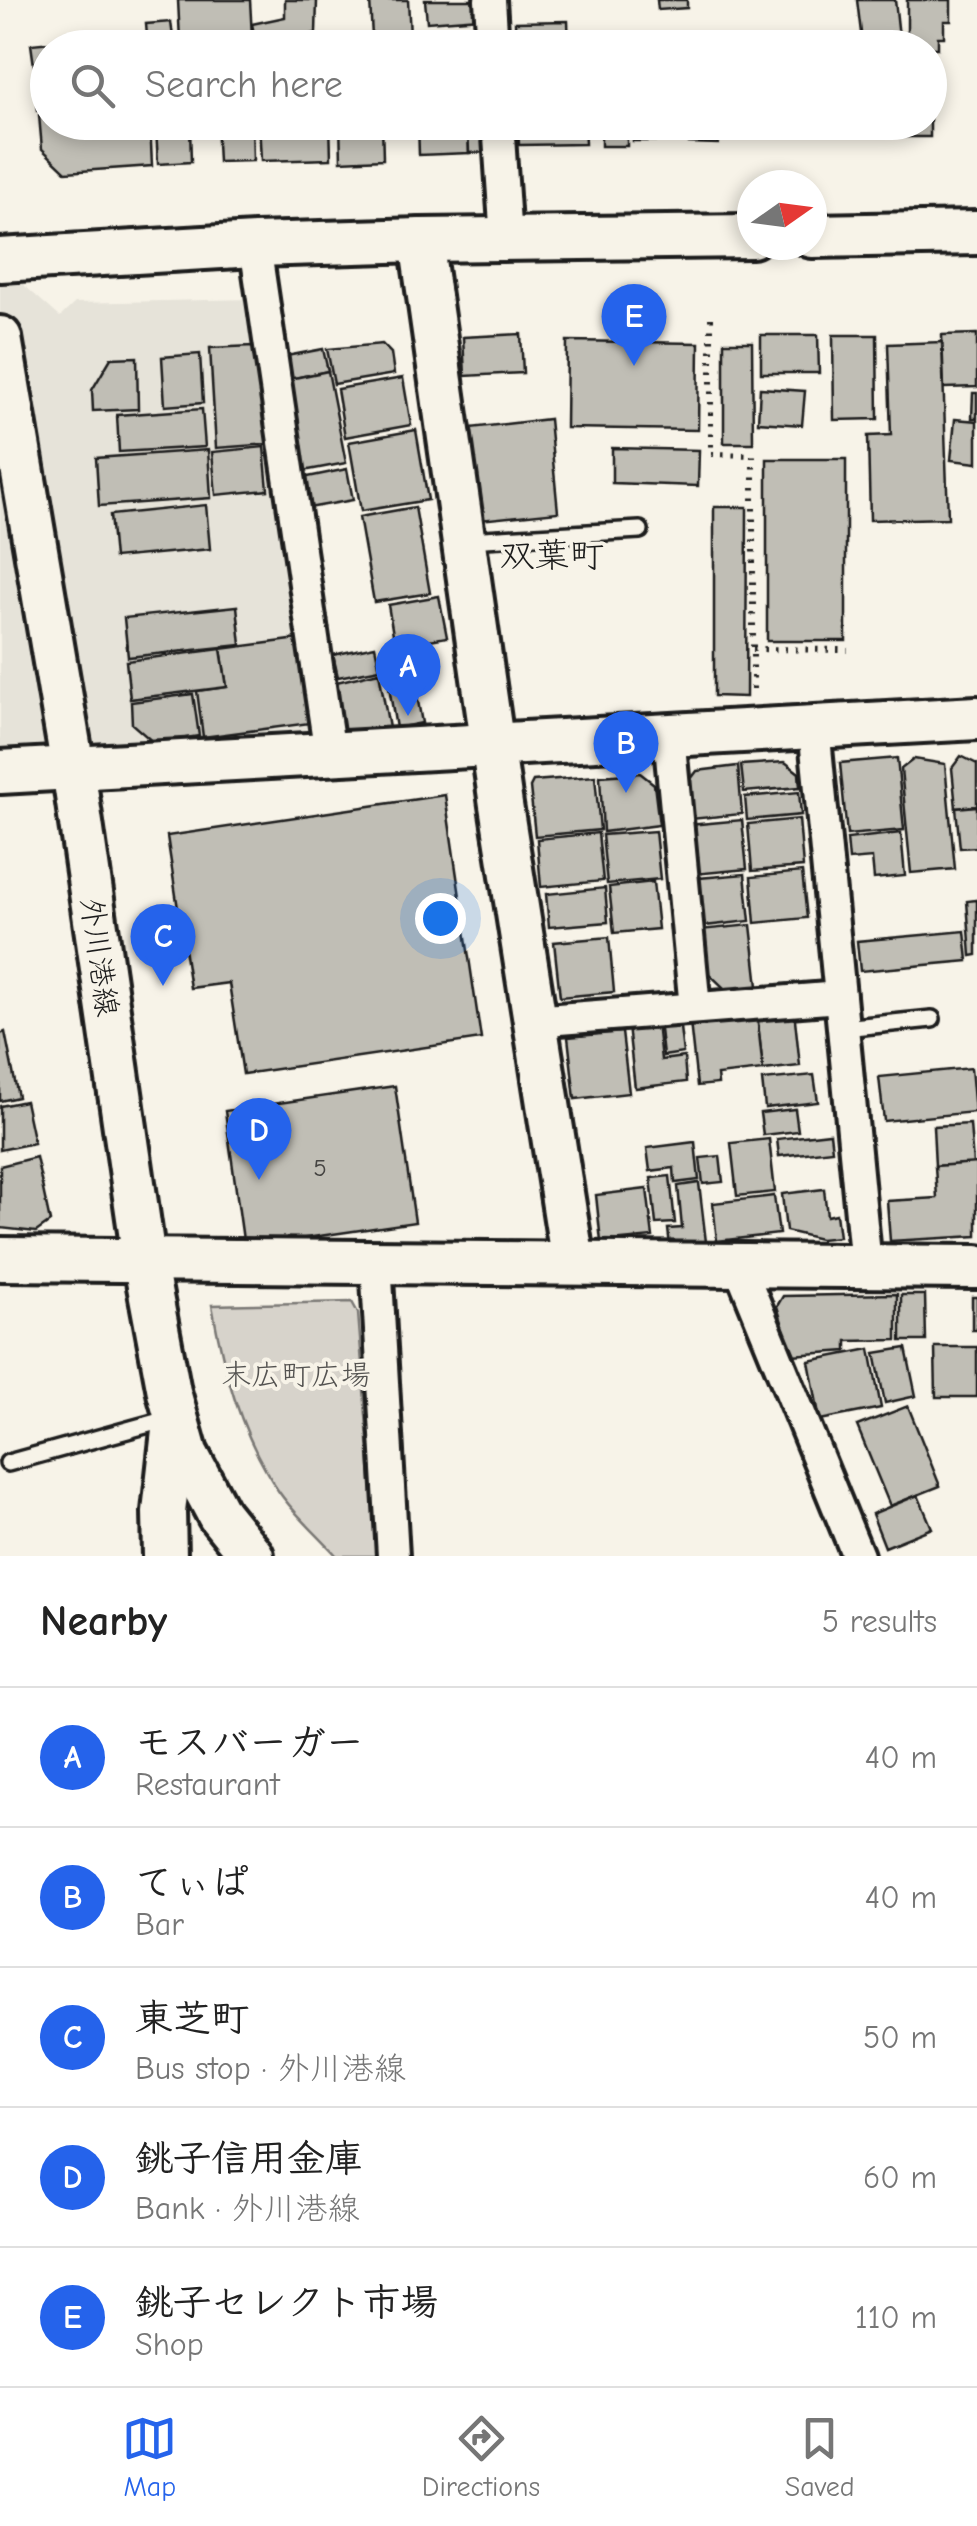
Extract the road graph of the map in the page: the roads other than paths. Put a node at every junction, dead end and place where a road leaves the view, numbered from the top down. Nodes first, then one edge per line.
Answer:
1 (490, 0) edge
2 (492, 30) edge
3 (499, 140) edge
4 (977, 233) edge
5 (737, 236) edge
6 (827, 236) edge
7 (422, 240) junction
8 (506, 240) junction
9 (255, 245) junction
10 (0, 260) edge
11 (0, 338) edge
12 (640, 530) dead end
13 (463, 540) junction
14 (977, 718) edge
15 (814, 727) junction
16 (669, 735) junction
17 (495, 745) junction
18 (330, 754) junction
19 (73, 768) junction
20 (0, 772) edge
21 (840, 996) junction
22 (695, 1008) junction
23 (932, 1019) dead end
24 (533, 1021) junction
25 (843, 1028) junction
26 (0, 1260) edge
27 (144, 1260) junction
28 (376, 1262) junction
29 (573, 1263) junction
30 (739, 1265) junction
31 (866, 1266) junction
32 (977, 1268) edge
33 (174, 1417) junction
34 (8, 1463) dead end
35 (165, 1556) edge
36 (252, 1556) edge
37 (394, 1556) edge
38 (858, 1556) edge

1 - 2 street
3 - 8 street
4 - 6 street
5 - 8 street
7 - 8 street
7 - 9 street
7 - 13 street
9 - 10 street
9 - 18 street
11 - 19 street, 外川港線
12 - 13 lane
13 - 17 street
14 - 15 street
15 - 16 street
15 - 21 street
16 - 17 street
16 - 22 street
17 - 18 street
17 - 24 street
18 - 19 street
19 - 20 street
19 - 27 street, 外川港線
21 - 22 street
21 - 25 street
22 - 24 street
23 - 25 lane
24 - 29 street
25 - 31 street
26 - 27 street
27 - 28 street
27 - 33 street, 外川港線
28 - 29 street
28 - 37 street
29 - 30 street
30 - 31 street
30 - 38 street
31 - 32 street
33 - 34 lane
33 - 35 street
33 - 36 street, 外川港線

